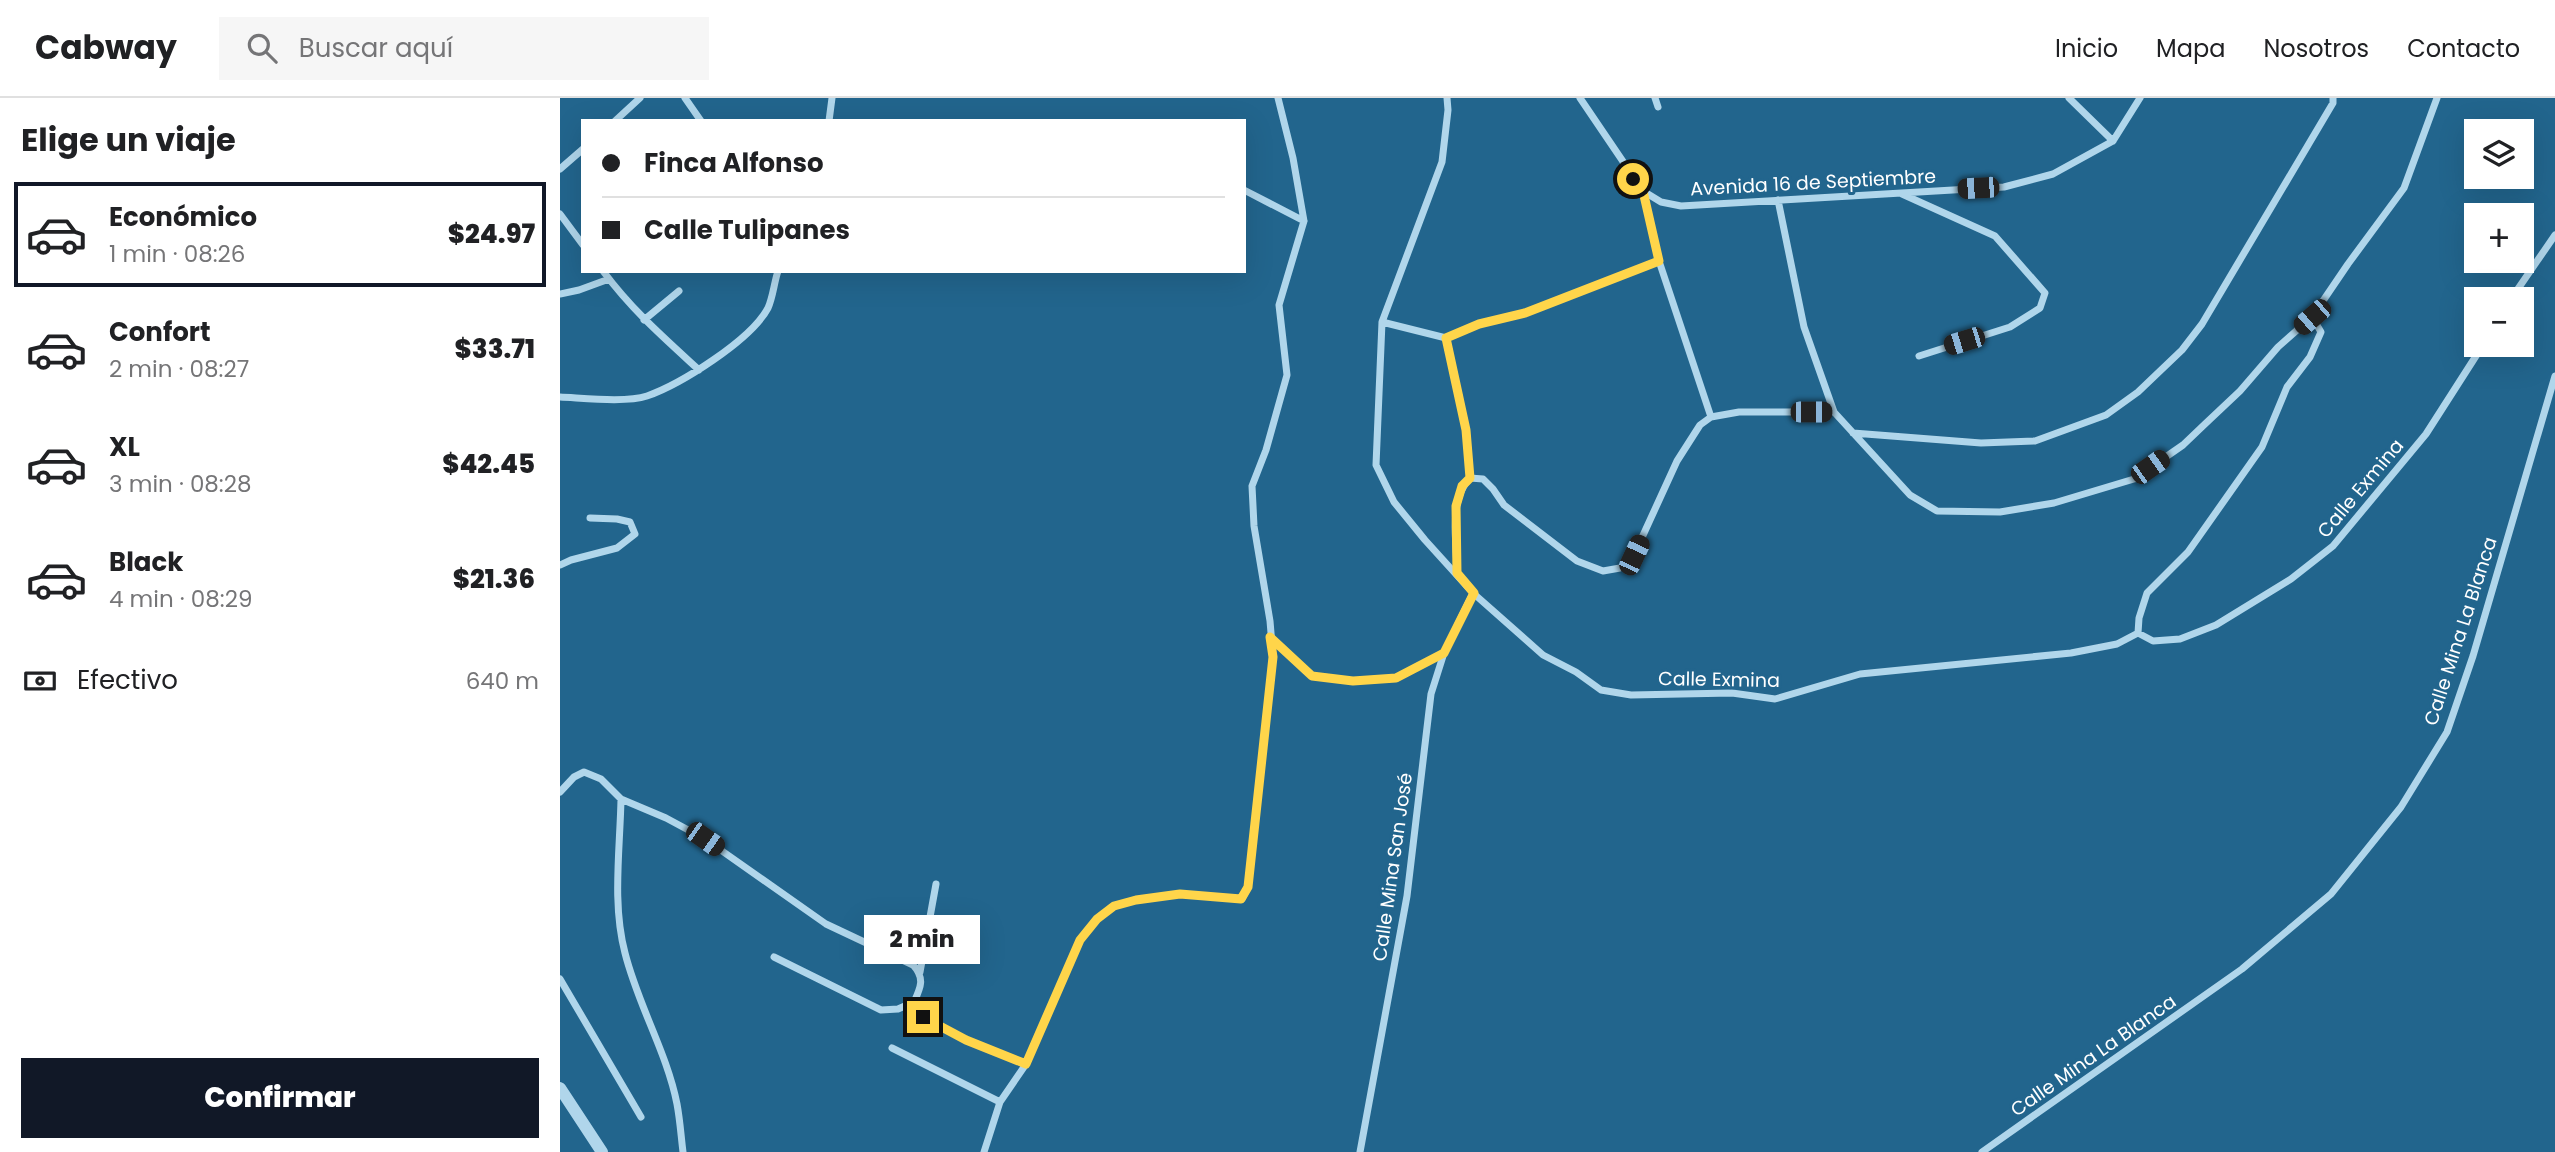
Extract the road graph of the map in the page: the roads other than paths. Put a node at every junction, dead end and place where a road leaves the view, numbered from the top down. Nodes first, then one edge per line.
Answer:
1 (640, 98) edge
2 (685, 98) edge
3 (832, 98) edge
4 (1278, 98) edge
5 (1447, 98) edge
6 (1580, 98) edge
7 (1655, 98) edge
8 (2069, 98) edge
9 (2140, 98) edge
10 (2333, 98) edge
11 (2437, 98) edge
12 (1658, 107) dead end
13 (617, 119) edge
14 (700, 119) edge
15 (829, 119) edge
16 (2113, 141) junction
17 (581, 151) edge
18 (560, 169) edge
19 (1246, 191) edge
20 (1643, 191) junction
21 (1899, 193) junction
22 (1778, 200) junction
23 (560, 214) edge
24 (1304, 221) junction
25 (2555, 236) edge
26 (581, 242) edge
27 (1659, 261) junction
28 (604, 273) edge
29 (777, 273) edge
30 (609, 279) junction
31 (2519, 287) edge
32 (679, 290) dead end
33 (560, 294) edge
34 (2312, 317) junction
35 (643, 320) junction
36 (1382, 322) junction
37 (1446, 338) junction
38 (1919, 356) dead end
39 (2475, 357) edge
40 (699, 370) junction
41 (2555, 376) edge
42 (560, 397) edge
43 (1834, 412) junction
44 (1711, 417) junction
45 (1853, 433) junction
46 (1470, 478) junction
47 (590, 518) dead end
48 (560, 565) edge
49 (1457, 573) junction
50 (1474, 593) junction
51 (2138, 633) junction
52 (1270, 637) junction
53 (1444, 653) junction
54 (560, 792) edge
55 (621, 800) junction
56 (936, 884) dead end
57 (774, 957) dead end
58 (920, 972) junction
59 (560, 979) edge
60 (914, 1002) junction
61 (892, 1048) dead end
62 (1026, 1064) junction
63 (560, 1088) edge
64 (1000, 1102) junction
65 (642, 1117) dead end
66 (602, 1152) edge
67 (683, 1152) edge
68 (984, 1152) edge
69 (1360, 1152) edge
70 (1982, 1152) edge

1 - 13 street
2 - 14 street
3 - 15 street
4 - 24 street
5 - 36 street, Calle Exmina
6 - 20 street
7 - 12 street
8 - 16 street
9 - 16 street
10 - 45 street
11 - 34 street
16 - 21 street, Avenida 16 de Septiembre
17 - 18 street
19 - 24 street
20 - 22 street, Avenida 16 de Septiembre
20 - 27 street
21 - 22 street, Avenida 16 de Septiembre
21 - 38 street
22 - 43 street
23 - 26 street
24 - 52 street
25 - 31 street
27 - 37 street
27 - 44 street
28 - 30 street
29 - 40 street
30 - 33 street
30 - 35 street
32 - 35 street
34 - 45 street
34 - 51 street
35 - 40 street
36 - 37 street
36 - 49 street, Calle Exmina
37 - 46 street
39 - 51 street, Calle Exmina
40 - 42 street
41 - 70 street, Calle Mina La Blanca
43 - 44 street
43 - 45 street
44 - 46 street
46 - 49 street
47 - 48 street
49 - 50 street, Calle Exmina
50 - 51 street, Calle Exmina
50 - 53 street, Calle Mina San José
52 - 53 street
52 - 62 street
53 - 69 street, Calle Mina San José
54 - 55 street
55 - 58 street
55 - 67 street
56 - 58 street
57 - 60 street
58 - 60 street
59 - 65 street
60 - 62 street
61 - 64 street
62 - 64 street
63 - 66 street
64 - 68 street

